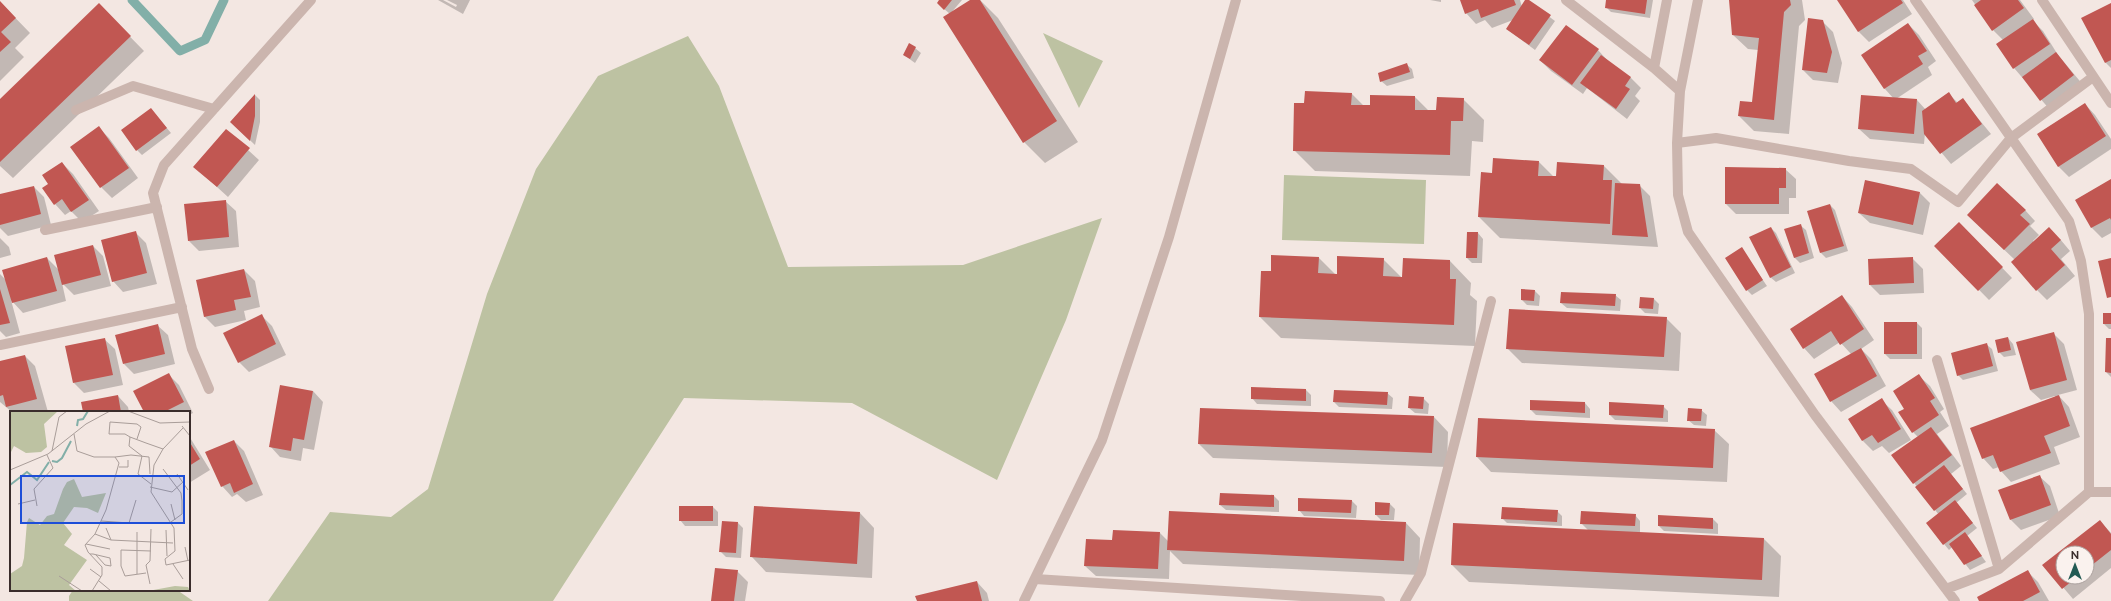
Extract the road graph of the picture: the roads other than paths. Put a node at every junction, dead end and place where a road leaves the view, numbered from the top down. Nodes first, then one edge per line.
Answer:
1 (311, 0) edge
2 (1236, 0) edge
3 (1566, 0) edge
4 (1667, 0) edge
5 (1698, 0) edge
6 (1916, 0) edge
7 (2042, 0) edge
8 (1654, 68) junction
9 (2093, 78) junction
10 (1680, 92) junction
11 (2111, 103) edge
12 (214, 109) junction
13 (76, 110) dead end
14 (2011, 138) junction
15 (1677, 143) junction
16 (157, 207) junction
17 (45, 230) dead end
18 (1491, 301) dead end
19 (182, 307) junction
20 (0, 345) edge
21 (1937, 360) dead end
22 (208, 389) dead end
23 (2089, 492) junction
24 (2111, 492) edge
25 (1999, 569) junction
26 (1035, 579) junction
27 (1946, 589) junction
28 (1024, 601) edge
29 (1380, 601) edge
30 (1405, 601) edge
31 (1955, 601) edge

1 - 12 street
2 - 26 street
3 - 8 street
4 - 8 street
5 - 10 street
6 - 14 street
7 - 9 street
8 - 10 street
9 - 11 street
9 - 14 street
10 - 15 street
12 - 13 street
12 - 16 street
14 - 15 street
14 - 23 street
15 - 27 street
16 - 17 street
16 - 19 street
18 - 30 street
19 - 20 street
19 - 22 street
21 - 25 street
23 - 24 street
23 - 25 street
25 - 27 street
26 - 28 street
26 - 29 street
27 - 31 street

